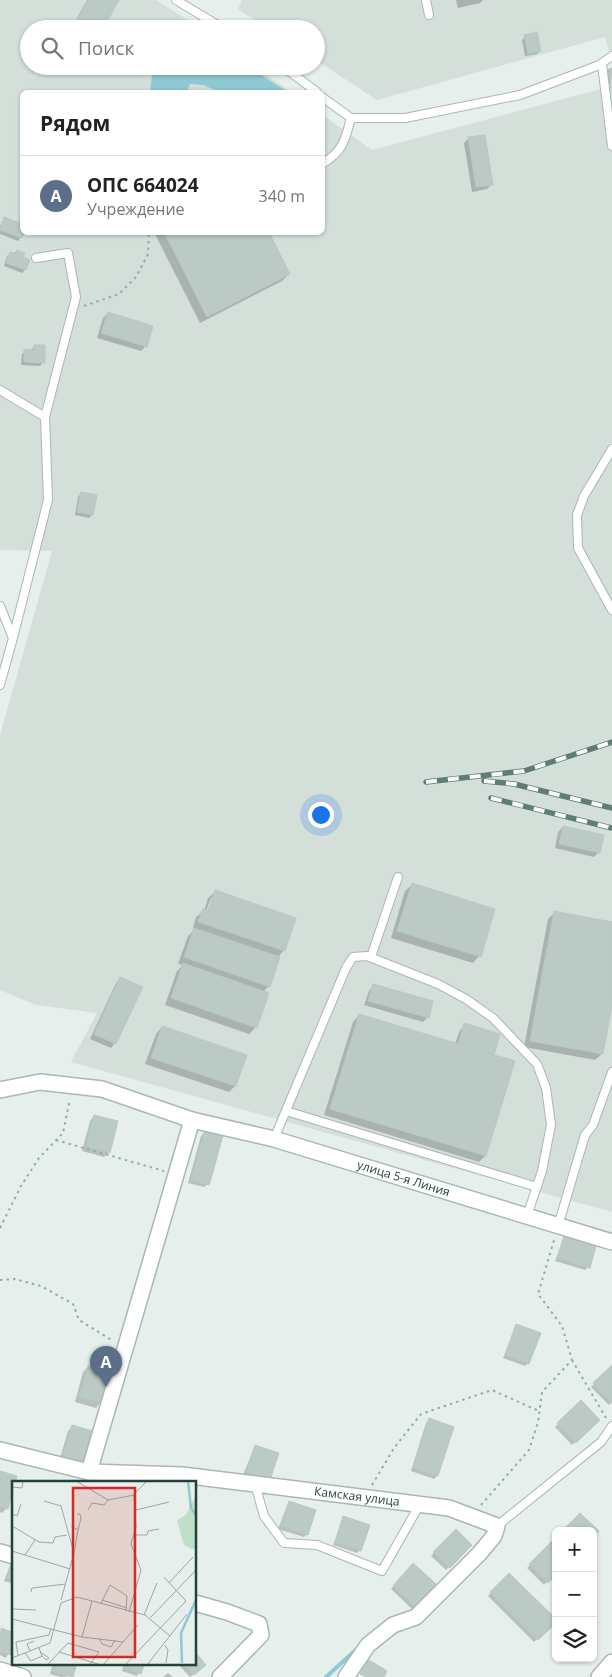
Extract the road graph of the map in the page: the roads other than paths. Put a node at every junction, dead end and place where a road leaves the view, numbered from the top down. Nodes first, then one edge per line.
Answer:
1 (176, 0) edge
2 (426, 0) edge
3 (429, 15) dead end
4 (209, 20) edge
5 (612, 56) edge
6 (595, 67) junction
7 (294, 75) edge
8 (314, 90) edge
9 (325, 99) edge
10 (351, 118) junction
11 (612, 146) edge
12 (325, 162) edge
13 (36, 258) dead end
14 (0, 390) edge
15 (45, 417) junction
16 (612, 449) edge
17 (603, 466) junction
18 (612, 466) edge
19 (0, 606) edge
20 (612, 610) edge
21 (13, 638) junction
22 (0, 685) edge
23 (398, 877) dead end
24 (371, 957) junction
25 (612, 1072) edge
26 (0, 1090) edge
27 (286, 1111) junction
28 (192, 1120) junction
29 (274, 1139) junction
30 (537, 1187) junction
31 (527, 1216) junction
32 (558, 1226) junction
33 (612, 1242) edge
34 (612, 1426) edge
35 (0, 1450) edge
36 (89, 1472) junction
37 (255, 1484) junction
38 (420, 1504) junction
39 (497, 1526) junction
40 (196, 1603) edge
41 (612, 1662) edge
42 (0, 1670) edge
43 (17, 1676) edge
44 (220, 1677) edge
45 (346, 1677) edge
46 (599, 1677) edge

1 - 4 lane
2 - 3 lane
5 - 6 lane
6 - 10 lane
6 - 11 lane
7 - 8 lane
9 - 10 lane
10 - 12 lane
13 - 15 lane
14 - 15 lane
15 - 21 lane
16 - 17 lane
17 - 18 lane
17 - 20 lane
19 - 21 lane
21 - 22 lane
23 - 24 lane
24 - 27 lane
24 - 30 lane
25 - 32 lane
26 - 28 street, улица 5-я Линия
27 - 29 lane
27 - 30 lane
28 - 29 street, улица 5-я Линия
28 - 36 street
29 - 31 street, улица 5-я Линия
30 - 31 lane
31 - 32 street, улица 5-я Линия
32 - 33 street, улица 5-я Линия
34 - 39 lane
35 - 36 street, Камская улица
36 - 37 street, Камская улица
37 - 38 street, Камская улица
37 - 38 lane
38 - 39 street, Камская улица
39 - 45 street
40 - 44 street
41 - 46 street
42 - 43 street

